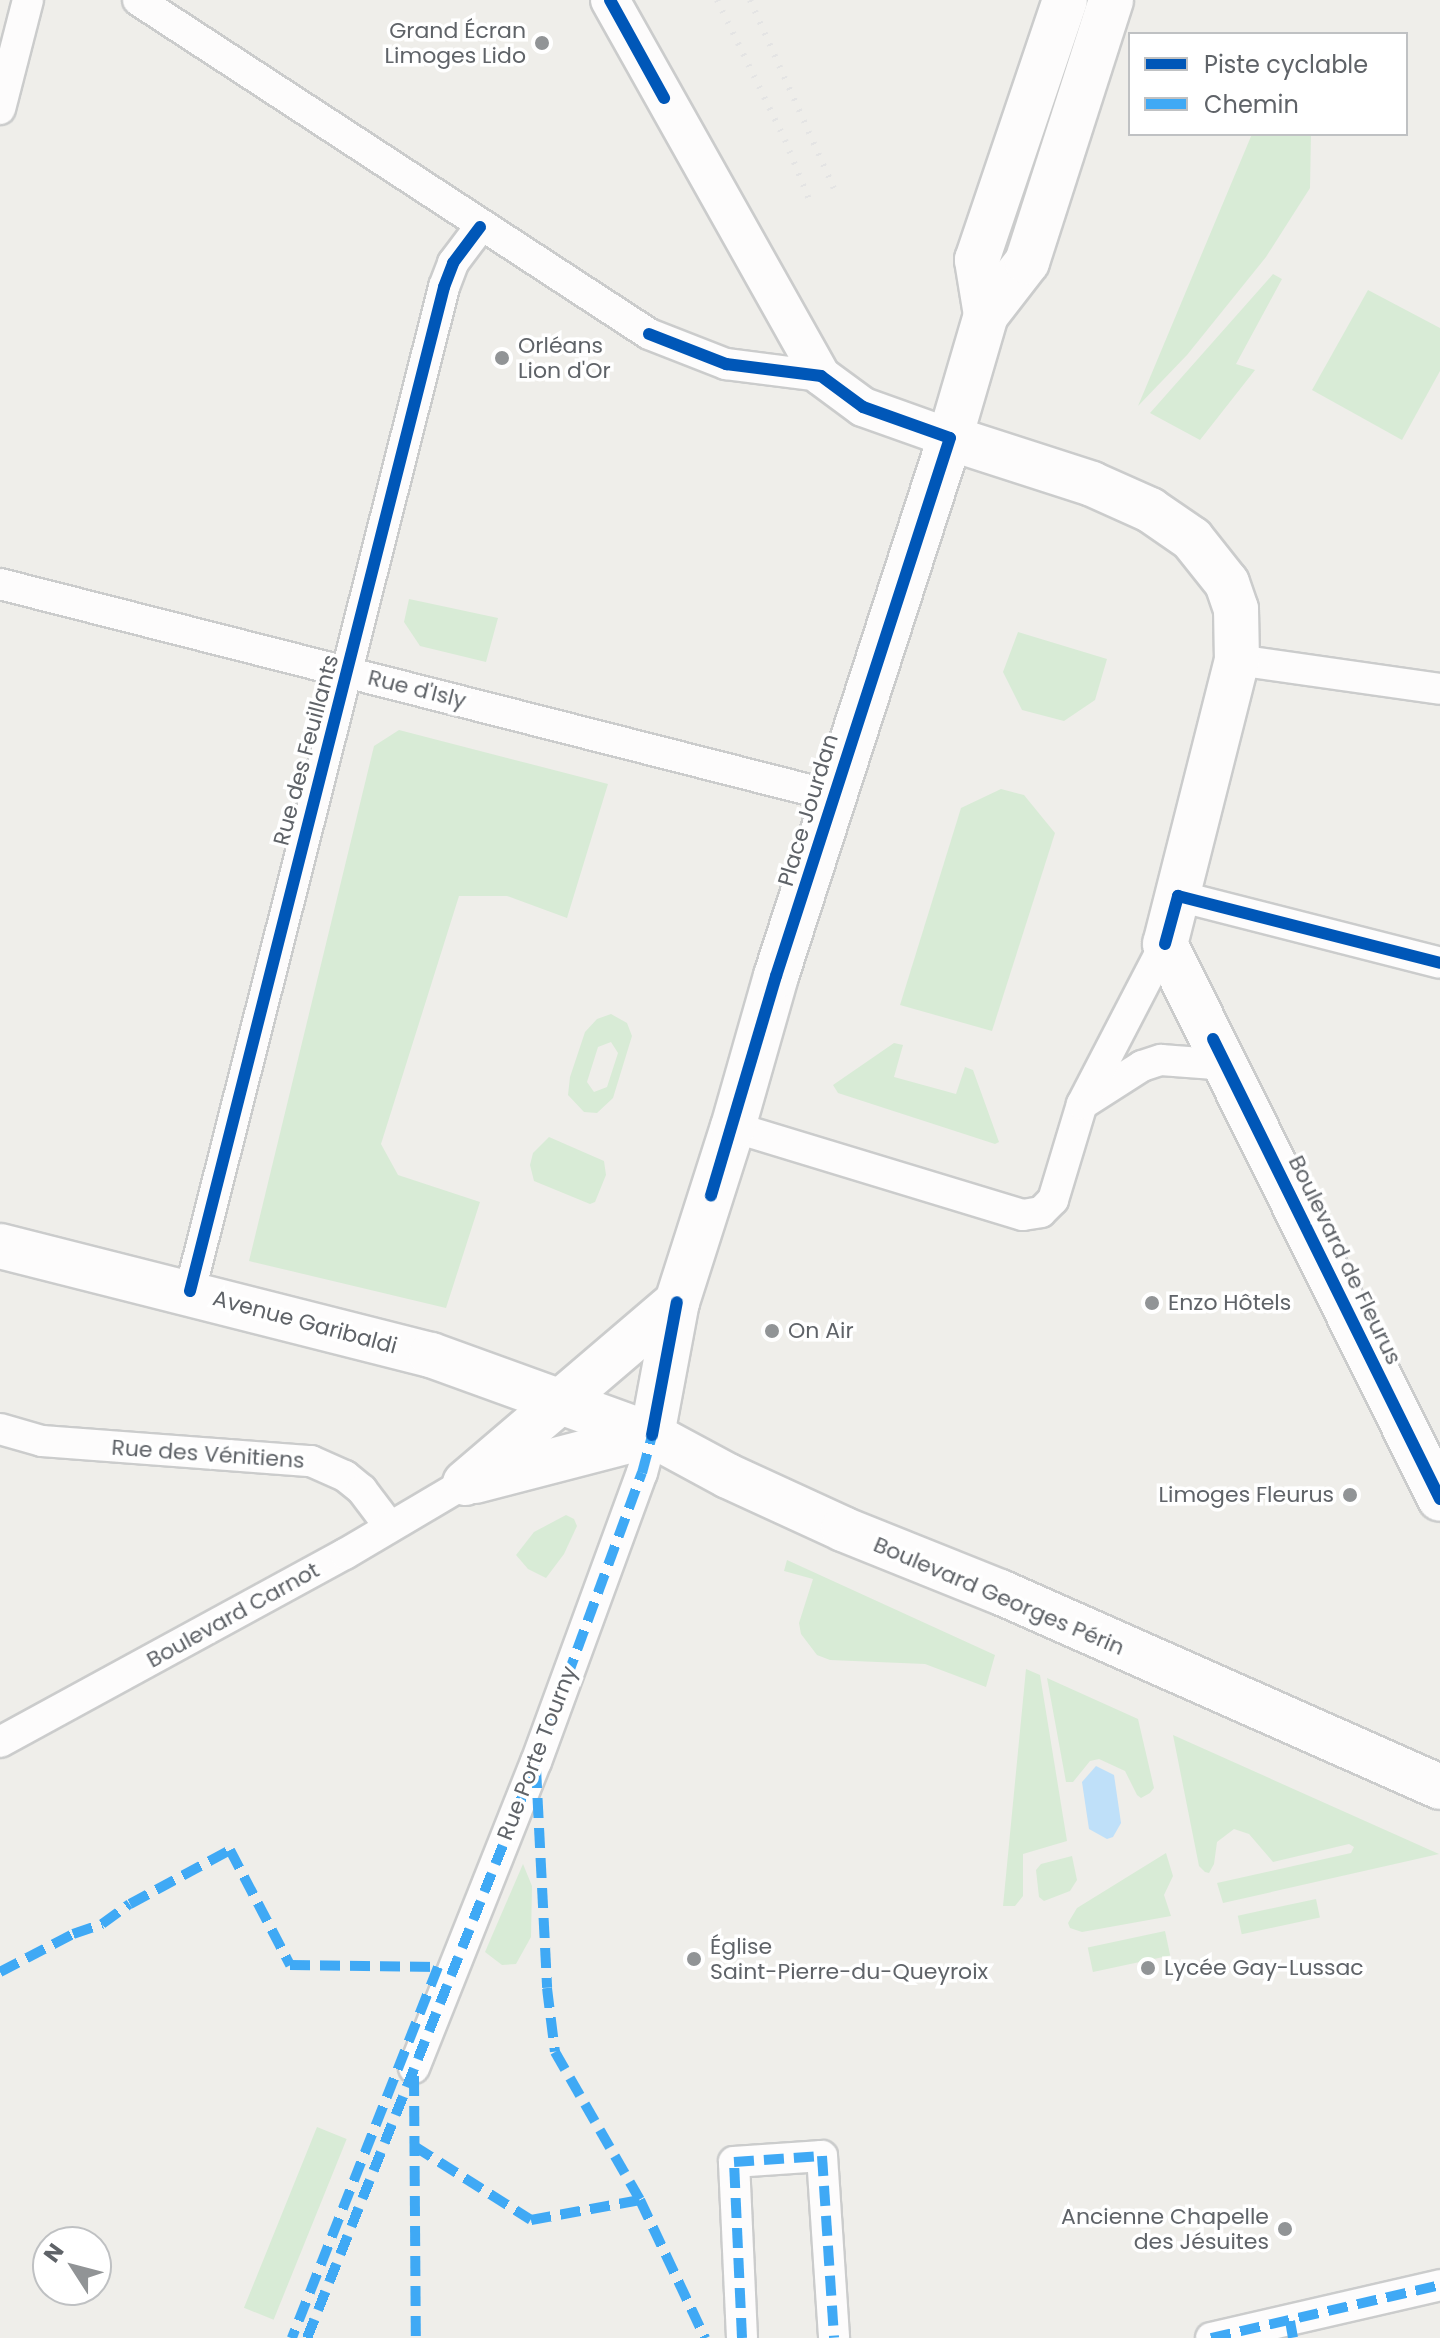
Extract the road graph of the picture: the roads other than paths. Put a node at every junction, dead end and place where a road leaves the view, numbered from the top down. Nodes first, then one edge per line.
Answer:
1 (28, 0) edge
2 (138, 0) edge
3 (610, 0) edge
4 (1065, 0) edge
5 (1111, 0) edge
6 (0, 109) edge
7 (480, 227) junction
8 (986, 315) junction
9 (821, 376) junction
10 (950, 438) junction
11 (0, 584) edge
12 (1237, 660) junction
13 (347, 671) junction
14 (1440, 689) edge
15 (833, 796) junction
16 (1178, 896) junction
17 (1165, 944) junction
18 (1440, 963) edge
19 (1228, 1065) junction
20 (1082, 1104) junction
21 (733, 1127) junction
22 (0, 1246) edge
23 (190, 1291) junction
24 (677, 1302) junction
25 (559, 1403) junction
26 (0, 1429) edge
27 (652, 1435) junction
28 (465, 1483) junction
29 (1440, 1499) edge
30 (390, 1527) junction
31 (0, 1742) edge
32 (1440, 1787) edge
33 (414, 2068) dead end
34 (1440, 2285) edge
35 (1291, 2330) edge
36 (742, 2338) edge
37 (834, 2338) edge
38 (1211, 2338) edge

1 - 6 street
2 - 7 street
3 - 9 street
4 - 8 main road
5 - 8 main road
7 - 9 street
7 - 13 street, Rue des Feuillants
8 - 10 main road, Place Jourdan
9 - 10 street
10 - 12 main road
10 - 15 main road, Place Jourdan
11 - 13 street, Rue d'Isly
12 - 14 street
12 - 16 main road
13 - 15 street, Rue d'Isly
13 - 23 street, Rue des Feuillants
15 - 21 main road, Place Jourdan
16 - 17 main road
16 - 18 street
17 - 19 main road, Boulevard de Fleurus
17 - 20 street
19 - 20 street
19 - 29 main road, Boulevard de Fleurus
20 - 21 street
21 - 24 main road, Place Jourdan
22 - 23 main road, Avenue Garibaldi
23 - 25 main road, Avenue Garibaldi
24 - 25 main road
24 - 27 main road, Place Jourdan
25 - 27 main road, Boulevard Georges Périn
25 - 28 main road
26 - 30 street, Rue des Vénitiens
27 - 28 main road
27 - 32 main road, Boulevard Georges Périn
27 - 33 street, Rue Porte Tourny
28 - 30 street, Boulevard Carnot
30 - 31 street, Boulevard Carnot
34 - 35 street
35 - 38 street
36 - 37 street

